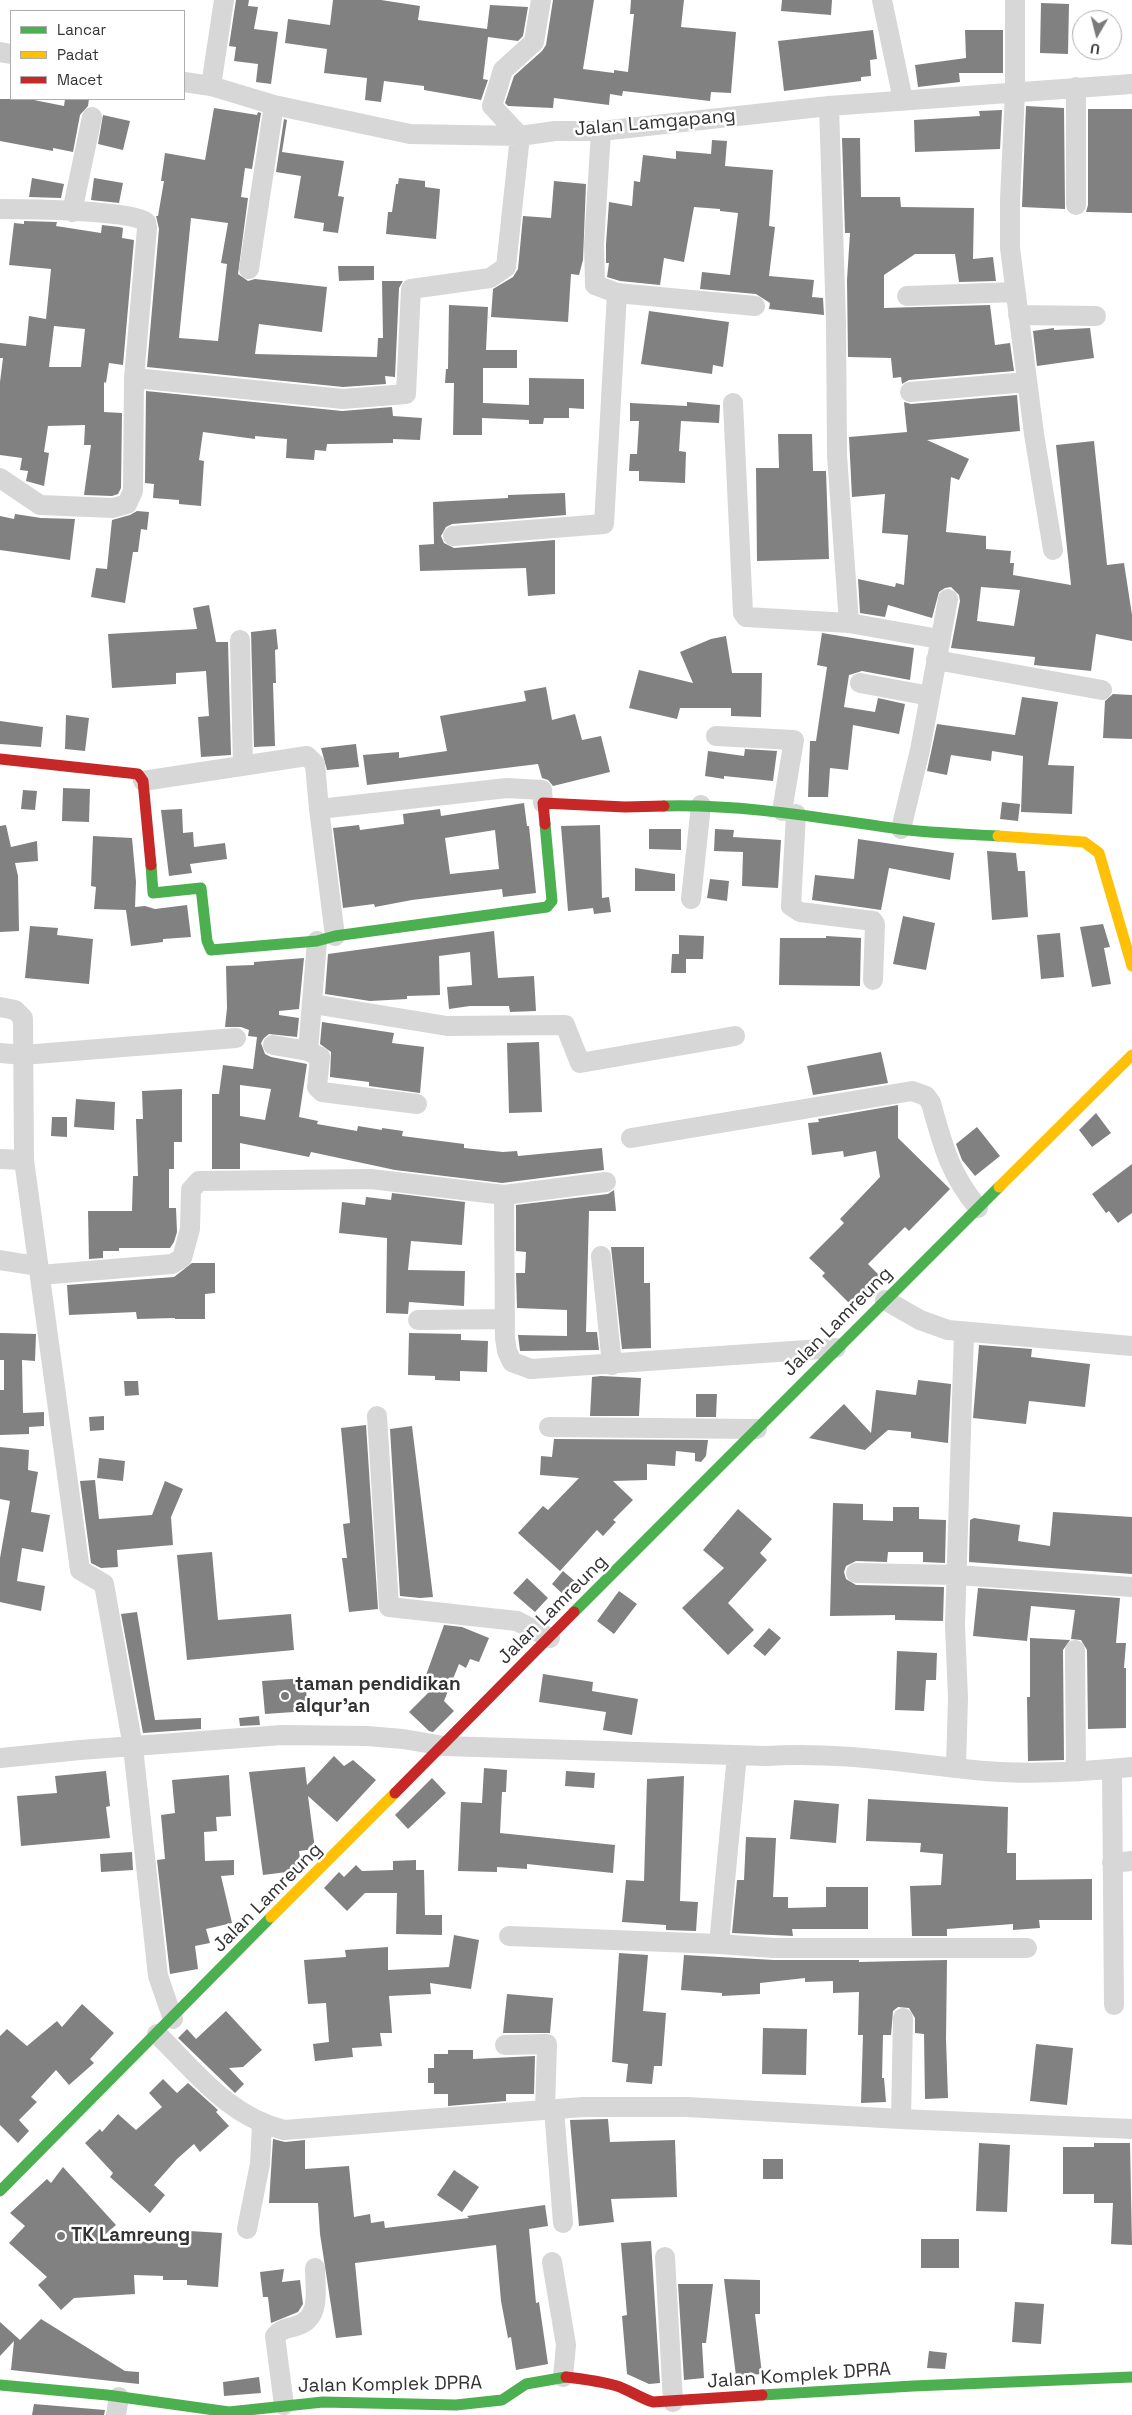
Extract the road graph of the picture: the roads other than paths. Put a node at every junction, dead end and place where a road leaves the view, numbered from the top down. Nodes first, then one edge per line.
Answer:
1 (224, 0) edge
2 (541, 0) edge
3 (882, 0) edge
4 (1014, 0) edge
5 (185, 82) edge
6 (1132, 84) edge
7 (211, 86) junction
8 (1076, 87) junction
9 (1015, 92) junction
10 (903, 100) junction
11 (274, 105) junction
12 (830, 106) junction
13 (92, 118) dead end
14 (601, 131) junction
15 (520, 136) junction
16 (1076, 205) dead end
17 (0, 209) edge
18 (72, 212) junction
19 (249, 269) dead end
20 (1016, 292) junction
21 (617, 293) junction
22 (906, 296) dead end
23 (755, 306) dead end
24 (1018, 315) junction
25 (1096, 316) dead end
26 (134, 378) junction
27 (1027, 382) junction
28 (910, 392) dead end
29 (734, 403) dead end
30 (0, 478) edge
31 (453, 536) dead end
32 (1053, 550) dead end
33 (948, 599) dead end
34 (849, 623) junction
35 (939, 639) junction
36 (240, 640) dead end
37 (936, 660) junction
38 (860, 683) dead end
39 (1102, 690) dead end
40 (930, 696) junction
41 (716, 736) dead end
42 (0, 759) edge
43 (243, 766) junction
44 (143, 781) junction
45 (543, 803) junction
46 (701, 806) junction
47 (318, 809) junction
48 (789, 813) junction
49 (901, 829) junction
50 (691, 899) dead end
51 (326, 939) junction
52 (1132, 966) edge
53 (873, 980) dead end
54 (313, 1004) junction
55 (0, 1007) edge
56 (735, 1036) dead end
57 (236, 1038) dead end
58 (273, 1045) dead end
59 (308, 1051) junction
60 (0, 1053) edge
61 (1132, 1054) edge
62 (23, 1055) junction
63 (418, 1104) dead end
64 (631, 1138) dead end
65 (0, 1159) edge
66 (24, 1160) junction
67 (606, 1182) dead end
68 (504, 1195) junction
69 (978, 1208) junction
70 (601, 1256) dead end
71 (0, 1260) edge
72 (38, 1271) junction
73 (885, 1300) junction
74 (505, 1319) junction
75 (418, 1320) dead end
76 (964, 1333) junction
77 (1132, 1346) edge
78 (836, 1348) junction
79 (612, 1365) junction
80 (377, 1416) dead end
81 (549, 1428) dead end
82 (756, 1429) junction
83 (856, 1573) dead end
84 (957, 1575) junction
85 (1132, 1587) edge
86 (550, 1638) junction
87 (1075, 1650) dead end
88 (444, 1746) junction
89 (133, 1747) junction
90 (737, 1755) junction
91 (0, 1758) edge
92 (956, 1767) junction
93 (1132, 1767) edge
94 (1112, 1769) junction
95 (1076, 1771) junction
96 (1112, 1862) junction
97 (1132, 1862) edge
98 (509, 1936) dead end
99 (719, 1944) junction
100 (1027, 1948) dead end
101 (1114, 2005) dead end
102 (903, 2018) dead end
103 (173, 2019) junction
104 (157, 2034) junction
105 (505, 2045) dead end
106 (550, 2110) junction
107 (901, 2120) junction
108 (262, 2125) junction
109 (1132, 2129) edge
110 (0, 2191) edge
111 (563, 2223) dead end
112 (248, 2228) dead end
113 (665, 2257) dead end
114 (552, 2262) dead end
115 (315, 2268) dead end
116 (563, 2377) junction
117 (1132, 2377) edge
118 (0, 2385) edge
119 (673, 2402) junction
120 (284, 2405) junction
121 (118, 2406) edge
122 (229, 2413) edge

1 - 7 street
2 - 15 street
3 - 10 street
4 - 9 street
5 - 7 street, Jalan Lamgapang
6 - 8 street, Jalan Lamgapang
7 - 11 street, Jalan Lamgapang
8 - 9 street, Jalan Lamgapang
8 - 16 street
9 - 10 street, Jalan Lamgapang
9 - 20 street
10 - 12 street, Jalan Lamgapang
11 - 15 street, Jalan Lamgapang
11 - 19 street
12 - 14 street, Jalan Lamgapang
12 - 34 street
13 - 18 street
14 - 15 street, Jalan Lamgapang
14 - 21 street
15 - 26 street
17 - 18 street
18 - 26 street
20 - 22 street
20 - 24 street
21 - 23 street
21 - 31 street
24 - 25 street
24 - 27 street
26 - 30 street
27 - 28 street
27 - 32 street
29 - 34 street
33 - 35 street
34 - 35 street
35 - 37 street
36 - 43 street
37 - 39 street
37 - 40 street
38 - 40 street
40 - 49 street
41 - 48 street
42 - 44 street
43 - 44 street
43 - 47 street
44 - 51 street
45 - 46 street
45 - 47 street
45 - 51 street
46 - 48 street
46 - 50 street
47 - 51 street
48 - 49 street
48 - 53 street
49 - 52 street
51 - 54 street
54 - 56 street
54 - 59 street
55 - 62 street
57 - 62 street
58 - 59 street
59 - 63 street
60 - 62 street
61 - 69 street, Jalan Lamreung
62 - 66 street
64 - 69 street
65 - 66 street
66 - 72 street
67 - 68 street
68 - 72 street
68 - 74 street
69 - 73 street, Jalan Lamreung
70 - 79 street
71 - 72 street
72 - 89 street
73 - 76 street
73 - 78 street, Jalan Lamreung
74 - 75 street
74 - 79 street
76 - 77 street
76 - 84 street
78 - 79 street
78 - 82 street, Jalan Lamreung
80 - 86 street
81 - 82 street
82 - 86 street, Jalan Lamreung
83 - 84 street
84 - 85 street
84 - 92 street
86 - 88 street, Jalan Lamreung
87 - 95 street
88 - 89 street
88 - 90 street
88 - 103 street, Jalan Lamreung
89 - 91 street
89 - 103 street
90 - 92 street
90 - 99 street
92 - 95 street
93 - 94 street
94 - 95 street
94 - 96 street
96 - 97 street
96 - 101 street
98 - 99 street
99 - 100 street
102 - 107 street
103 - 104 street, Jalan Lamreung
104 - 108 street
104 - 110 street, Jalan Lamreung
105 - 106 street
106 - 107 street
106 - 108 street
106 - 111 street
107 - 109 street
108 - 112 street
113 - 119 street
114 - 116 street
115 - 120 street
116 - 119 street, Jalan Komplek DPRA
116 - 120 street, Jalan Komplek DPRA
117 - 119 street, Jalan Komplek DPRA
118 - 121 street, Jalan Komplek DPRA
120 - 122 street, Jalan Komplek DPRA
121 - 122 street, Jalan Komplek DPRA

